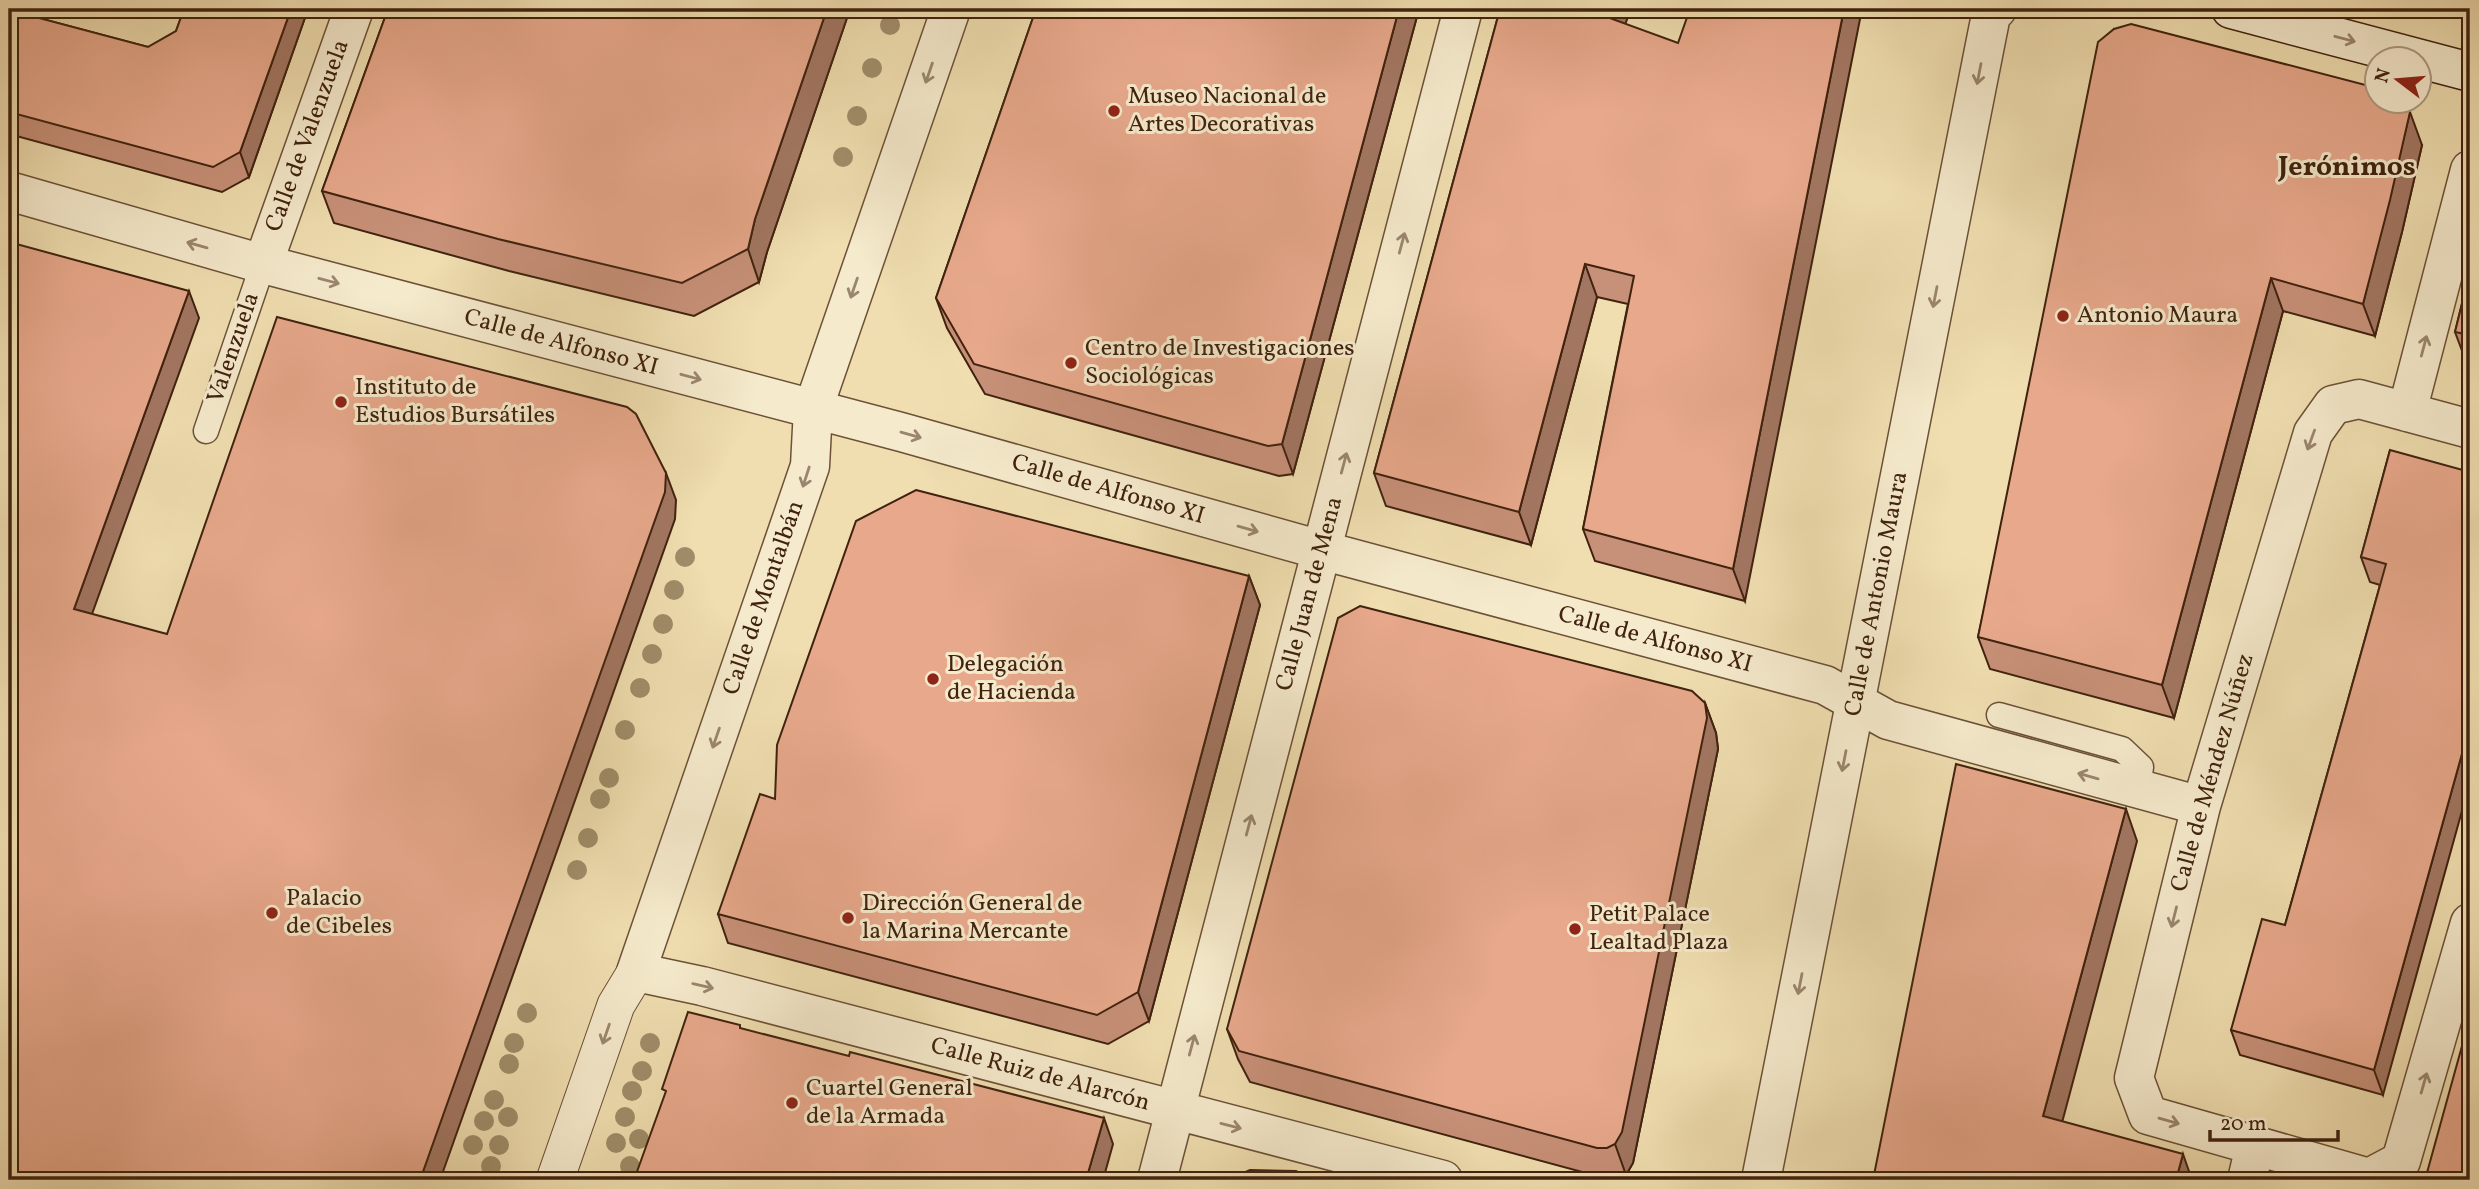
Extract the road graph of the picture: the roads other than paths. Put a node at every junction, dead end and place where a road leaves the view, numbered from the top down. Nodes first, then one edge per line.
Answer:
1 (354, 9) edge
2 (951, 9) edge
3 (1463, 9) edge
4 (1997, 9) edge
5 (2231, 9) edge
6 (2470, 72) edge
7 (2470, 170) edge
8 (9, 191) edge
9 (263, 264) junction
10 (813, 409) junction
11 (2407, 412) junction
12 (2470, 429) edge
13 (206, 431) dead end
14 (1321, 550) junction
15 (1856, 702) junction
16 (1999, 715) dead end
17 (2138, 790) junction
18 (2201, 806) junction
19 (2470, 923) edge
20 (636, 972) junction
21 (1174, 1111) junction
22 (2251, 1163) edge
23 (555, 1180) edge
24 (1157, 1180) edge
25 (1443, 1180) edge
26 (1761, 1180) edge

1 - 9 street, Calle de Valenzuela
2 -> 10 street, Calle de Montalbán
14 -> 3 street, Calle Juan de Mena
4 -> 15 street, Calle de Antonio Maura
5 -> 6 street
11 -> 7 street
9 -> 8 street, Calle de Alfonso XI
9 -> 10 street, Calle de Alfonso XI
9 - 13 lane, Valenzuela
10 -> 14 street, Calle de Alfonso XI
10 -> 20 street, Calle de Montalbán
11 - 12 street, Calle de Méndez Núñez
11 -> 18 street, Calle de Méndez Núñez
14 - 15 street, Calle de Alfonso XI
21 -> 14 street, Calle Juan de Mena
17 -> 15 street, Calle de Alfonso XI
15 -> 26 street, Calle de Antonio Maura
16 - 17 lane
17 - 18 street, Calle de Alfonso XI
18 -> 22 street, Calle de Méndez Núñez
22 -> 19 street, Calle de Méndez Núñez
20 -> 21 street, Calle Ruiz de Alarcón
20 -> 23 street, Calle de Montalbán
21 - 24 street, Calle Juan de Mena
21 -> 25 street, Calle Ruiz de Alarcón

